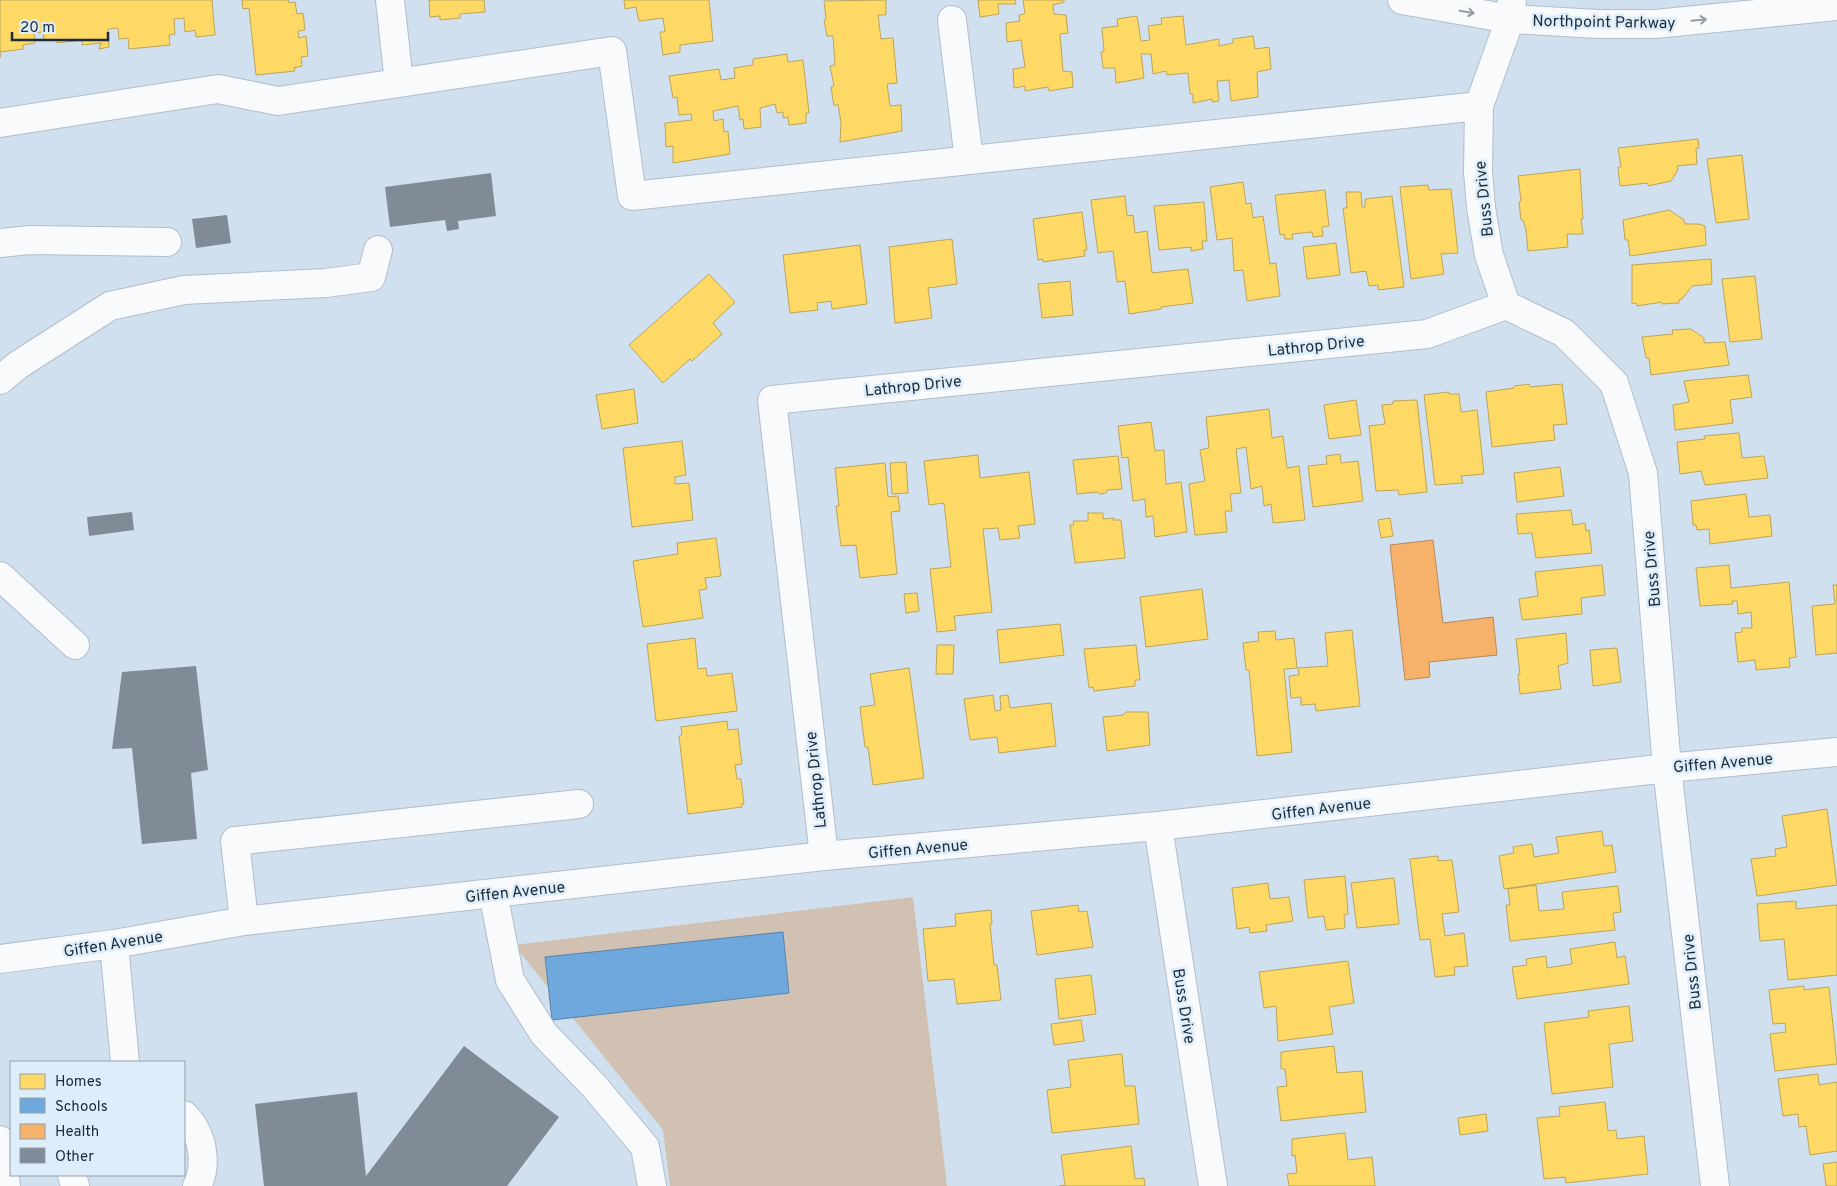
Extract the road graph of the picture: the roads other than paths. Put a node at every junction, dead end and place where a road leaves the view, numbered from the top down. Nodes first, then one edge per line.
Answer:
1 (390, 0) edge
2 (1402, 0) edge
3 (1837, 6) edge
4 (1511, 10) edge
5 (952, 20) dead end
6 (399, 83) junction
7 (1478, 106) junction
8 (0, 123) edge
9 (969, 160) junction
10 (167, 242) dead end
11 (0, 243) edge
12 (378, 250) dead end
13 (1506, 304) junction
14 (0, 380) edge
15 (0, 576) edge
16 (75, 645) dead end
17 (1837, 752) edge
18 (1668, 768) junction
19 (578, 804) dead end
20 (1158, 826) junction
21 (824, 856) junction
22 (493, 893) junction
23 (244, 921) junction
24 (114, 944) junction
25 (0, 959) edge
26 (125, 1061) edge
27 (185, 1116) edge
28 (0, 1140) edge
29 (6, 1186) edge
30 (197, 1186) edge
31 (652, 1186) edge
32 (1213, 1186) edge
33 (1715, 1186) edge

1 - 6 street
2 -> 4 street, Northpoint Parkway
4 -> 3 street, Northpoint Parkway
4 - 7 street, Buss Drive
5 - 9 street
6 - 8 street
6 - 9 street
7 - 9 street
7 - 13 street, Buss Drive
10 - 11 street
12 - 14 street
13 - 18 street, Buss Drive
13 - 21 street, Lathrop Drive
15 - 16 street
17 - 18 street, Giffen Avenue
18 - 20 street, Giffen Avenue
18 - 33 street, Buss Drive
19 - 23 street
20 - 21 street, Giffen Avenue
20 - 32 street, Buss Drive
21 - 22 street, Giffen Avenue
22 - 23 street, Giffen Avenue
22 - 31 street
23 - 24 street, Giffen Avenue
24 - 25 street, Giffen Avenue
24 - 26 street
27 - 30 street
28 - 29 street

